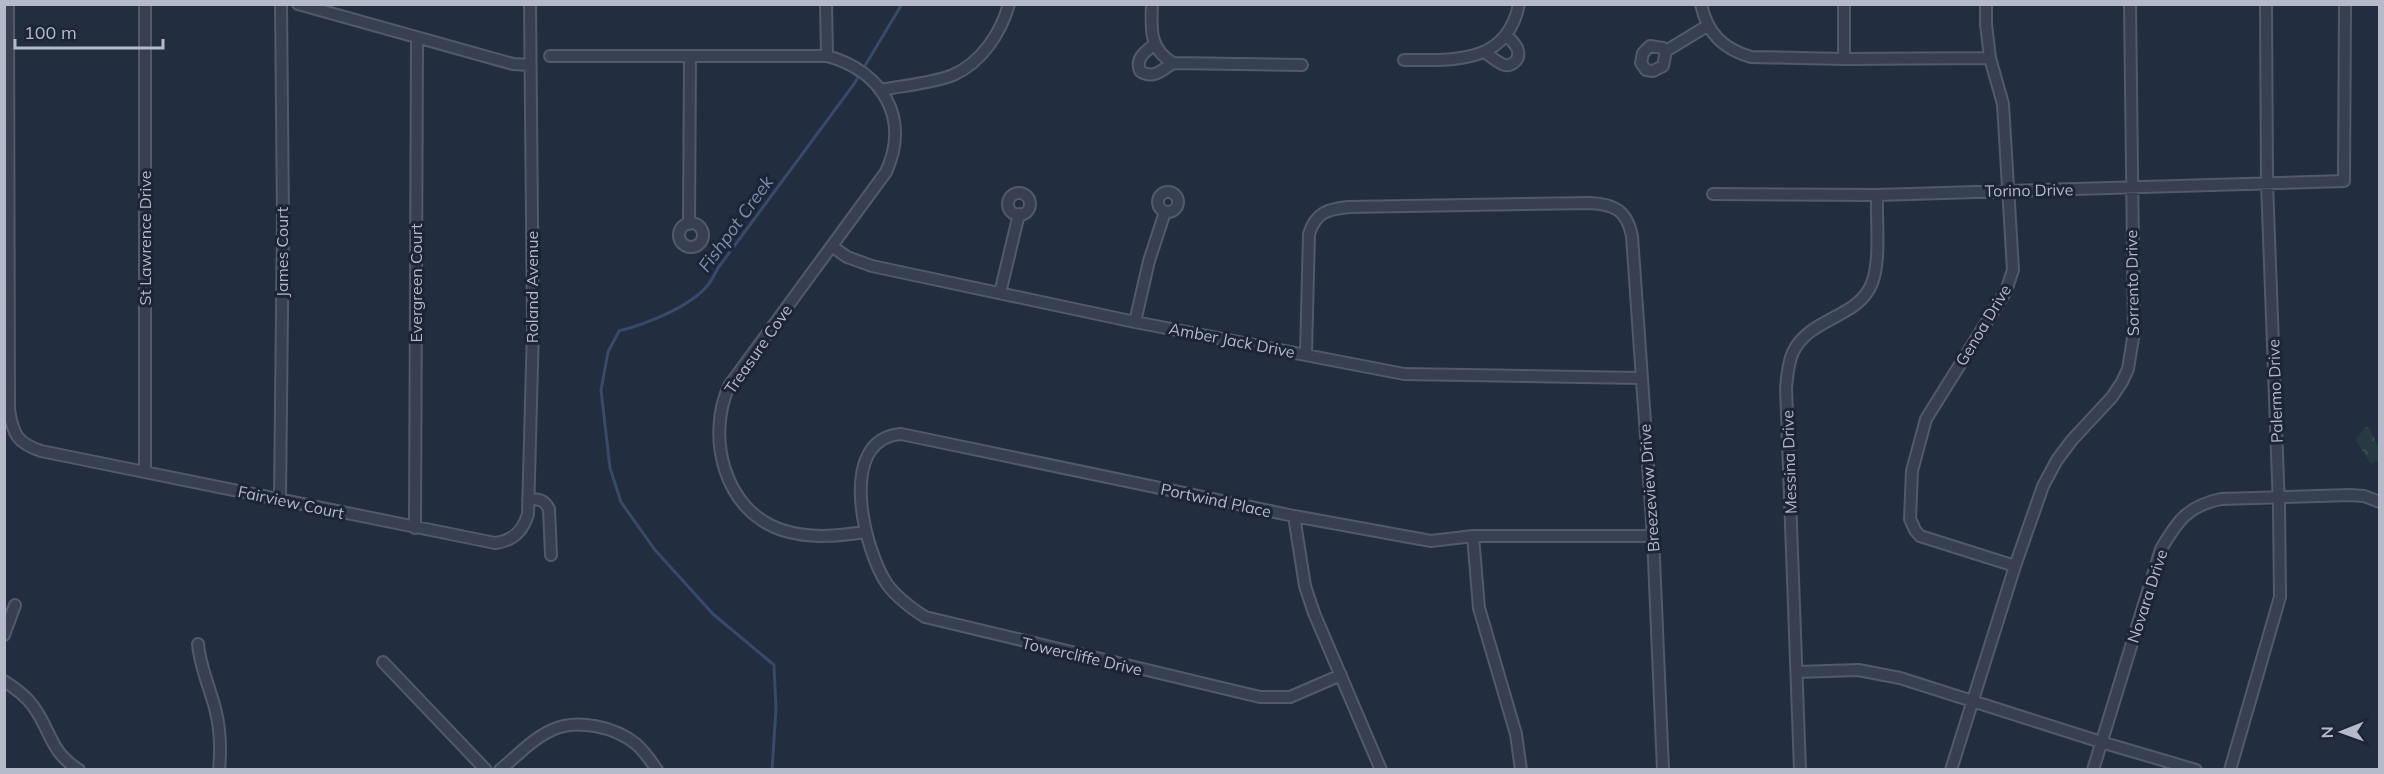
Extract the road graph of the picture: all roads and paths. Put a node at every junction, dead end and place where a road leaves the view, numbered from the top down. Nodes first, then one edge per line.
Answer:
1 (8, 4) edge
2 (145, 4) edge
3 (281, 4) edge
4 (298, 4) edge
5 (530, 4) edge
6 (826, 4) edge
7 (1008, 4) edge
8 (1152, 4) edge
9 (1519, 4) edge
10 (1701, 4) edge
11 (1844, 4) edge
12 (1986, 4) edge
13 (2130, 4) edge
14 (2266, 4) edge
15 (2345, 4) edge
16 (1707, 26) junction
17 (1506, 35) junction
18 (417, 38) junction
19 (1155, 44) junction
20 (1666, 51) dead end
21 (1485, 52) junction
22 (550, 56) dead end
23 (690, 56) junction
24 (827, 56) junction
25 (1990, 58) junction
26 (1844, 59) junction
27 (1404, 60) dead end
28 (1173, 63) junction
29 (530, 65) junction
30 (1302, 65) dead end
31 (880, 90) junction
32 (2267, 183) junction
33 (2131, 188) junction
34 (2009, 191) junction
35 (1713, 195) dead end
36 (1877, 195) junction
37 (1165, 212) dead end
38 (1019, 214) dead end
39 (689, 224) dead end
40 (833, 247) junction
41 (1000, 293) junction
42 (1135, 322) junction
43 (1306, 354) junction
44 (1641, 378) junction
45 (144, 472) junction
46 (2279, 497) junction
47 (528, 498) junction
48 (280, 499) junction
49 (2379, 502) edge
50 (1294, 516) junction
51 (415, 528) junction
52 (866, 532) junction
53 (1473, 536) junction
54 (1653, 536) junction
55 (551, 555) dead end
56 (2015, 566) junction
57 (15, 605) dead end
58 (4, 635) edge
59 (198, 644) dead end
60 (383, 662) dead end
61 (1797, 672) junction
62 (1341, 675) junction
63 (4, 681) edge
64 (1973, 700) junction
65 (2101, 742) junction
66 (79, 770) edge
67 (219, 770) edge
68 (486, 770) edge
69 (500, 770) edge
70 (657, 770) edge
71 (1381, 770) edge
72 (1521, 770) edge
73 (1663, 770) edge
74 (1800, 770) edge
75 (1951, 770) edge
76 (2093, 770) edge
77 (2196, 770) edge
78 (2230, 770) edge

1 - 45 street, Fairview Court
2 - 45 street, St Lawrence Drive
3 - 48 street, James Court
4 - 18 street
5 - 29 street, Roland Avenue
6 - 24 street
7 - 31 street
8 - 19 street
9 - 17 street
10 - 16 street
11 - 26 street
12 - 25 street, Genoa Drive
13 - 33 street, Sorrento Drive
14 - 32 street, Palermo Drive
15 - 32 street, Torino Drive
16 - 20 street
16 - 26 street
17 - 21 street
17 - 21 street
18 - 29 street
18 - 51 street, Evergreen Court
19 - 28 street
19 - 28 street
21 - 27 street
22 - 23 street, Treasure Cove
23 - 24 street, Treasure Cove
23 - 39 street
24 - 31 street, Treasure Cove
25 - 26 street
25 - 34 street, Genoa Drive
28 - 30 street
29 - 47 street, Roland Avenue
31 - 40 street, Treasure Cove
32 - 33 street, Torino Drive
32 - 46 street, Palermo Drive
33 - 34 street, Torino Drive
33 - 56 street, Sorrento Drive
34 - 36 street, Torino Drive
34 - 56 street, Genoa Drive
35 - 36 street, Torino Drive
36 - 61 street, Messina Drive
37 - 42 street
38 - 41 street
40 - 41 street, Amber Jack Drive
40 - 52 street, Treasure Cove
41 - 42 street, Amber Jack Drive
42 - 43 street, Amber Jack Drive
43 - 44 street, Amber Jack Drive
43 - 44 street, Breezeview Drive
44 - 54 street, Breezeview Drive
45 - 48 street, Fairview Court
46 - 49 street, Novara Drive
46 - 65 street, Novara Drive
46 - 78 street, Palermo Drive
47 - 51 street, Fairview Court
47 - 55 street
48 - 51 street, Fairview Court
50 - 52 street, Portwind Place
50 - 53 street, Portwind Place
50 - 62 street
52 - 62 street, Towercliffe Drive
53 - 54 street, Portwind Place
53 - 72 street
54 - 73 street, Breezeview Drive
56 - 64 street, Sorrento Drive
57 - 58 street
59 - 67 street
60 - 68 street
61 - 64 street
61 - 74 street, Messina Drive
62 - 71 street
63 - 66 street
64 - 65 street
64 - 75 street, Sorrento Drive
65 - 76 street, Novara Drive
65 - 77 street
69 - 70 street

